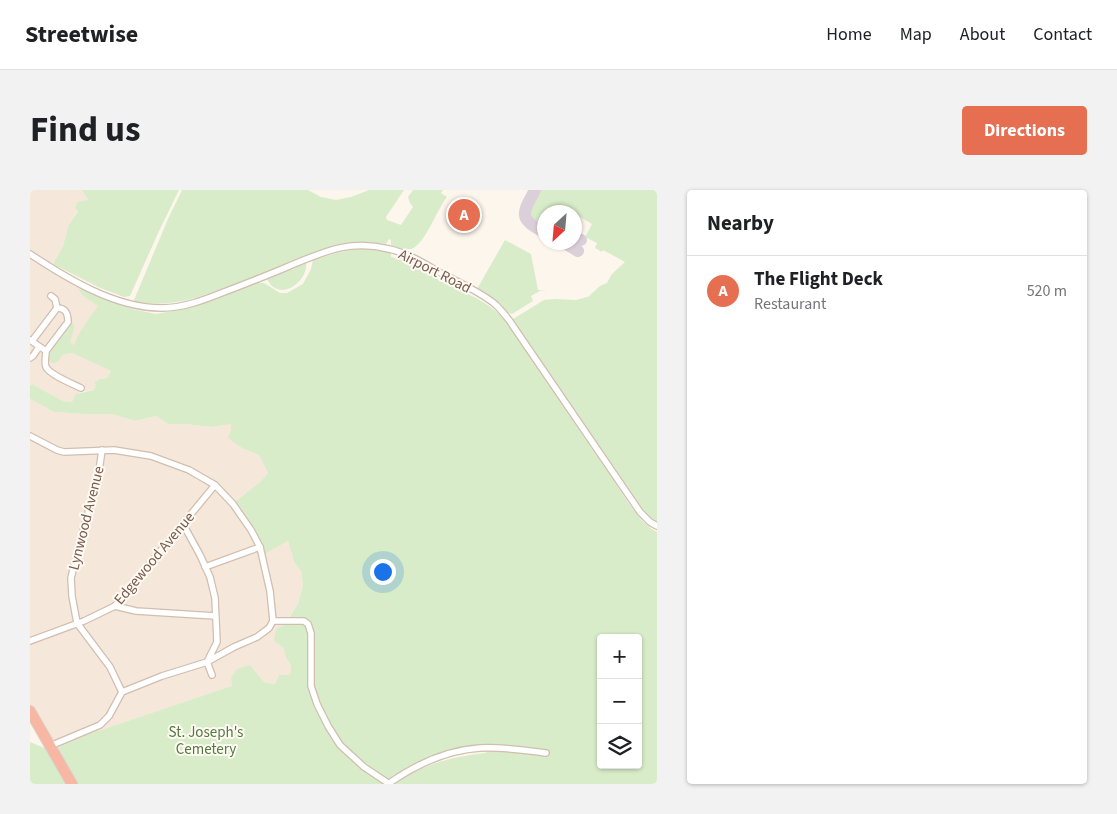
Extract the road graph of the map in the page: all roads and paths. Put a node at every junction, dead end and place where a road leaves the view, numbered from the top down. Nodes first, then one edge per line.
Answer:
1 (30, 254) edge
2 (51, 296) dead end
3 (56, 308) junction
4 (31, 340) edge
5 (39, 347) junction
6 (46, 351) junction
7 (30, 358) edge
8 (81, 388) dead end
9 (30, 436) edge
10 (102, 450) junction
11 (214, 485) junction
12 (183, 524) junction
13 (657, 526) edge
14 (260, 547) junction
15 (205, 567) junction
16 (115, 606) junction
17 (215, 616) junction
18 (273, 621) junction
19 (76, 623) junction
20 (30, 641) edge
21 (207, 662) junction
22 (212, 675) dead end
23 (122, 692) junction
24 (30, 710) edge
25 (50, 746) junction
26 (546, 753) dead end
27 (72, 784) edge
28 (388, 784) edge

1 - 13 street, Airport Road
2 - 3 street
3 - 4 street
3 - 6 street
4 - 5 street
5 - 6 street
5 - 7 street
6 - 8 street
9 - 10 street
10 - 11 street
10 - 19 street, Lynwood Avenue
11 - 12 street, Edgewood Avenue
11 - 14 street
12 - 15 street
12 - 16 street, Edgewood Avenue
14 - 15 street
14 - 18 street
15 - 17 street
16 - 17 street
16 - 19 street, Edgewood Avenue
17 - 21 street
18 - 21 street
18 - 28 street
19 - 20 street, Edgewood Avenue
19 - 23 street, Lynwood Avenue
21 - 22 street
21 - 23 street
23 - 25 street
24 - 25 highway
25 - 27 highway
26 - 28 street

